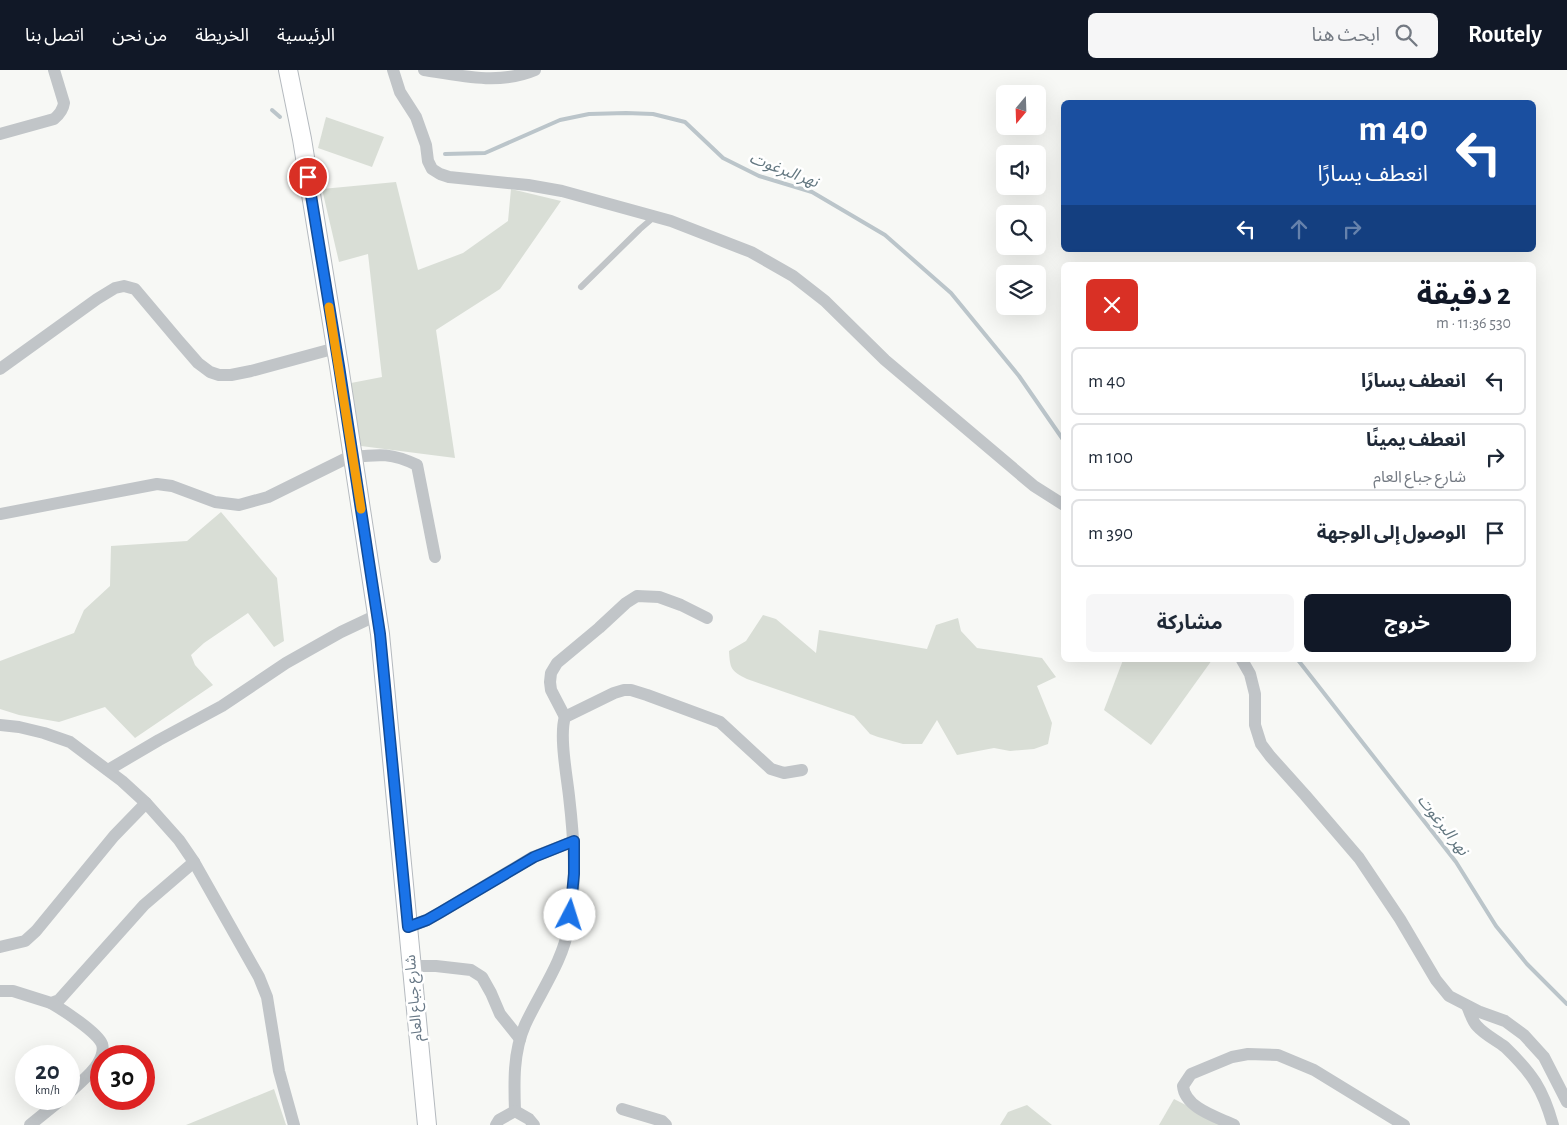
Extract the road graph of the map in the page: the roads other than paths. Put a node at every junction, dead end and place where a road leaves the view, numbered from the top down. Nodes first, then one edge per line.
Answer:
1 (54, 70) edge
2 (288, 70) edge
3 (393, 70) edge
4 (424, 70) edge
5 (535, 70) edge
6 (0, 134) edge
7 (654, 217) junction
8 (581, 286) dead end
9 (336, 348) junction
10 (0, 369) edge
11 (353, 456) junction
12 (1061, 503) edge
13 (0, 514) edge
14 (436, 557) dead end
15 (377, 615) junction
16 (707, 618) dead end
17 (1243, 662) edge
18 (565, 717) junction
19 (0, 725) edge
20 (108, 770) junction
21 (802, 770) dead end
22 (146, 802) junction
23 (574, 841) junction
24 (194, 862) junction
25 (408, 927) junction
26 (0, 947) edge
27 (411, 966) junction
28 (0, 991) edge
29 (51, 1003) junction
30 (1467, 1006) junction
31 (520, 1039) junction
32 (80, 1082) edge
33 (1567, 1102) edge
34 (622, 1109) dead end
35 (48, 1110) edge
36 (515, 1112) junction
37 (30, 1125) edge
38 (294, 1125) edge
39 (427, 1125) edge
40 (496, 1125) edge
41 (534, 1125) edge
42 (666, 1125) edge
43 (1234, 1125) edge
44 (1404, 1125) edge
45 (1553, 1125) edge

1 - 6 street
2 - 9 main road, شارع جباع العام
3 - 7 street
4 - 5 street
7 - 8 lane
7 - 12 street
9 - 10 street
9 - 11 main road, شارع جباع العام
11 - 13 street
11 - 14 street
11 - 15 main road, شارع جباع العام
15 - 20 street
15 - 25 main road, شارع جباع العام
16 - 18 street
17 - 30 street
18 - 21 street
18 - 23 street
19 - 20 street
20 - 22 street
22 - 24 street
22 - 26 street
23 - 25 street
23 - 31 street
24 - 29 street
24 - 38 street
25 - 27 main road, شارع جباع العام
27 - 31 street
27 - 39 main road, شارع جباع العام
28 - 29 street
29 - 32 street
30 - 33 street
30 - 45 street
31 - 36 street
34 - 42 street
35 - 37 street
36 - 40 street
36 - 41 street
43 - 44 street

